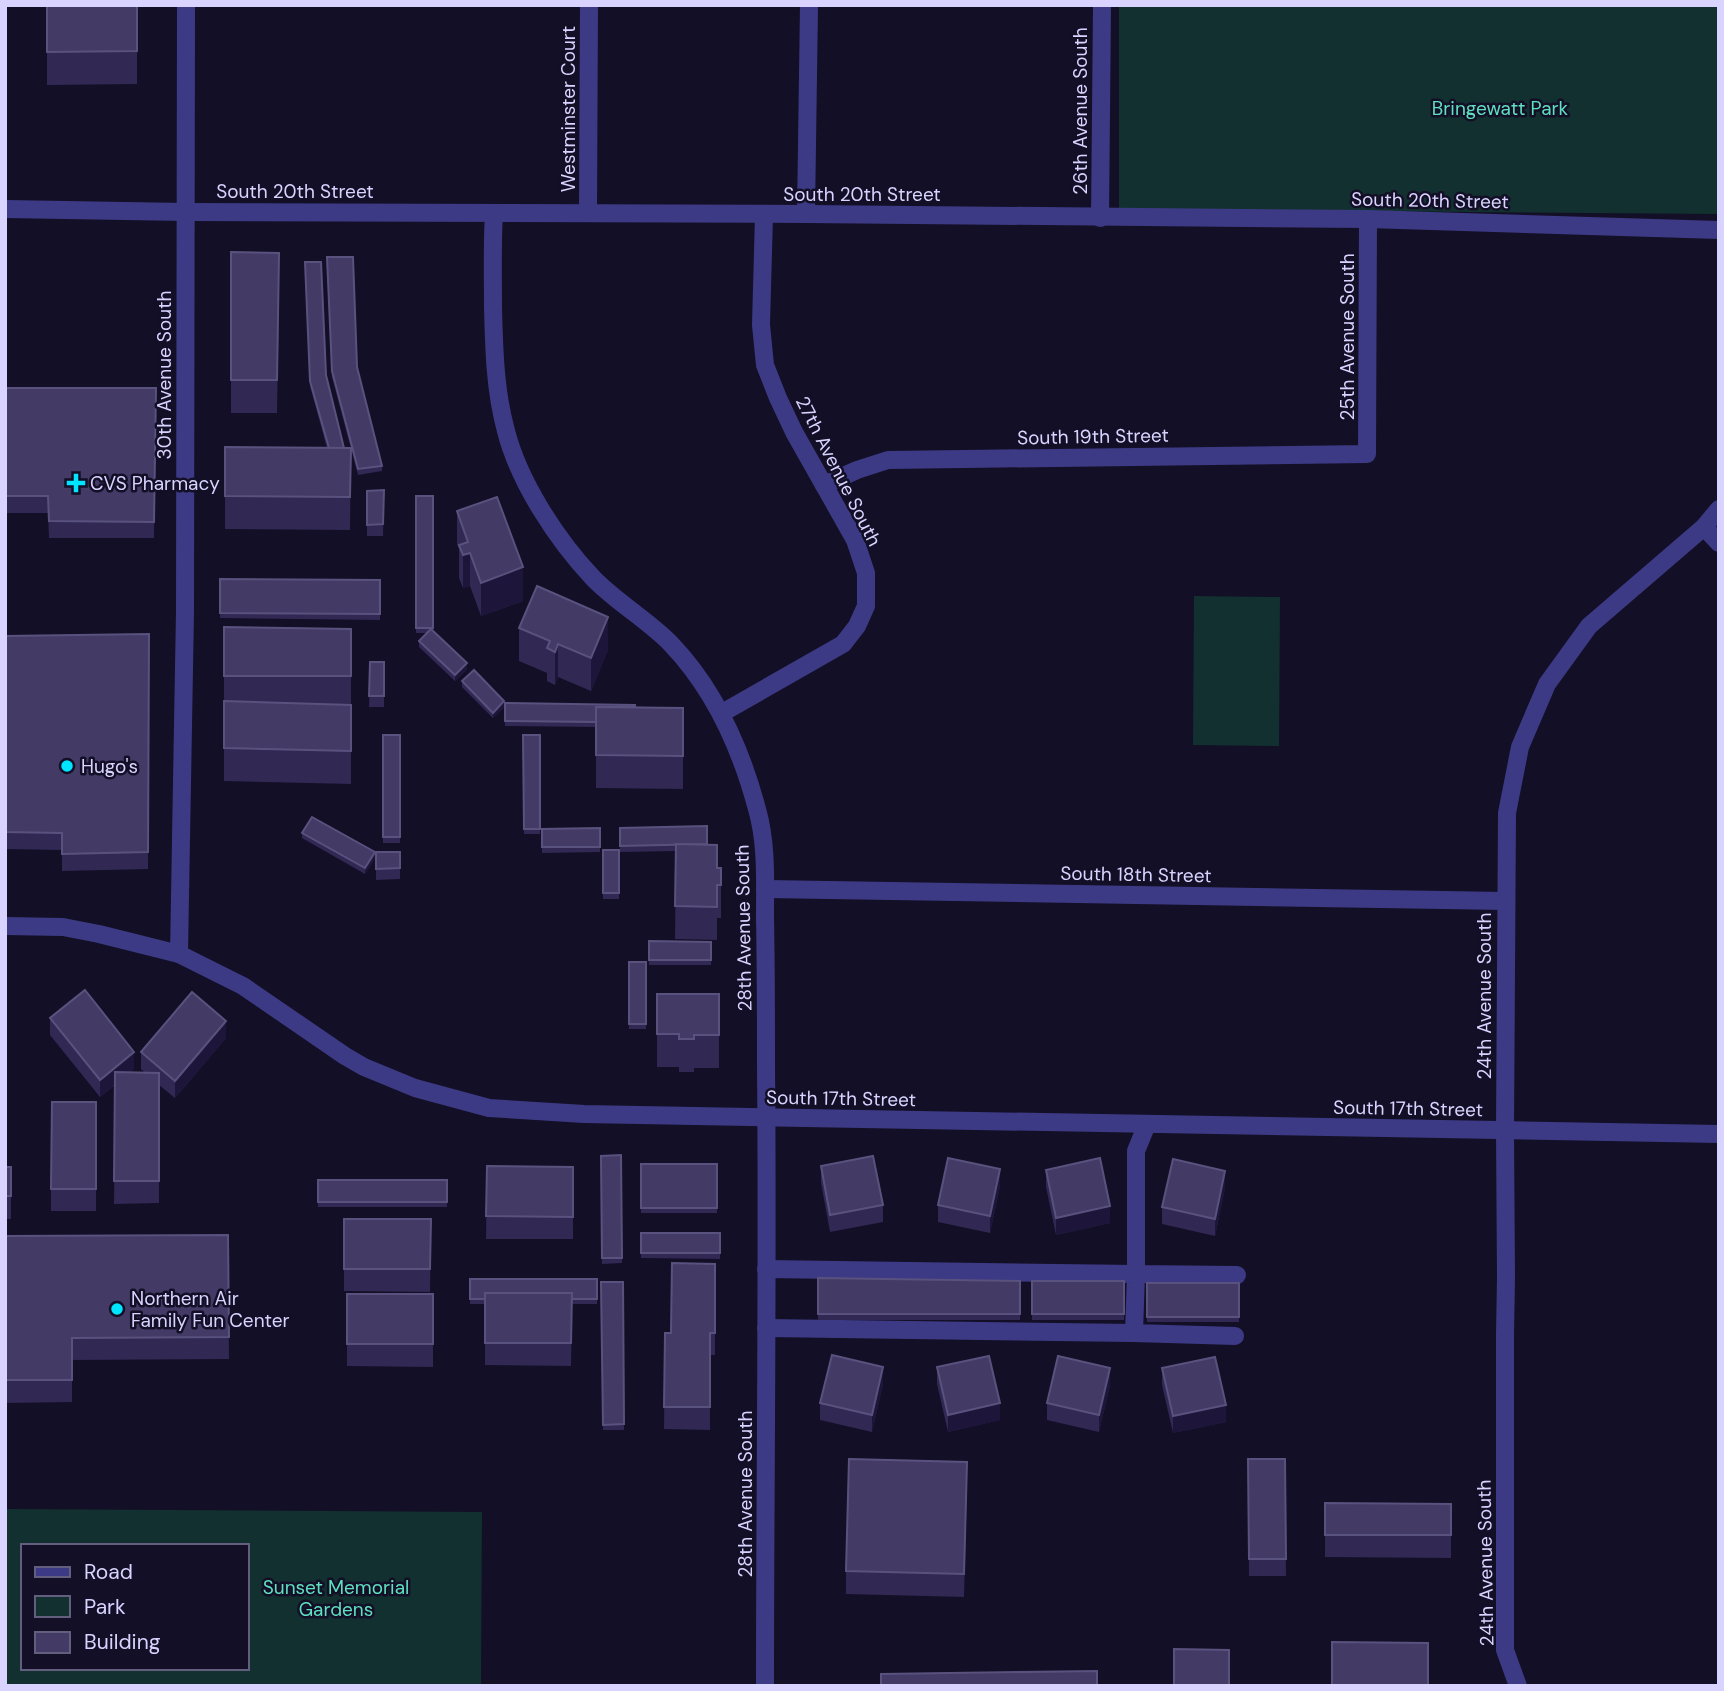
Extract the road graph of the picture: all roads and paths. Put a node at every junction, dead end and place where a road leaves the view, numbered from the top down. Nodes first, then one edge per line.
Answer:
1 (186, 5) edge
2 (589, 5) edge
3 (809, 5) edge
4 (1102, 5) edge
5 (5, 209) edge
6 (185, 212) junction
7 (494, 213) junction
8 (588, 213) junction
9 (806, 214) junction
10 (764, 215) junction
11 (1100, 218) junction
12 (1368, 219) junction
13 (1719, 230) edge
14 (1367, 454) joint
15 (824, 485) junction
16 (1719, 509) edge
17 (1704, 527) junction
18 (1719, 543) edge
19 (722, 713) junction
20 (765, 889) junction
21 (1506, 901) junction
22 (5, 926) edge
23 (179, 954) junction
24 (767, 1118) junction
25 (1147, 1125) junction
26 (1505, 1131) junction
27 (1719, 1134) edge
28 (766, 1269) junction
29 (1136, 1274) junction
30 (1237, 1275) dead end
31 (766, 1328) junction
32 (1135, 1333) junction
33 (1235, 1336) dead end
34 (765, 1686) edge
35 (1518, 1686) edge

1 - 6 street, 30th Avenue South
2 - 8 street, Westminster Court
3 - 9 street
4 - 11 street, 26th Avenue South
5 - 6 street, South 20th Street
6 - 7 street, South 20th Street
6 - 23 street, 30th Avenue South
7 - 8 street, South 20th Street
7 - 19 street, 28th Avenue South
8 - 10 street, South 20th Street
9 - 10 street, South 20th Street
9 - 11 street, South 20th Street
10 - 15 street, 27th Avenue South
11 - 12 street, South 20th Street
12 - 13 street, South 20th Street
12 - 14 street, 25th Avenue South
14 - 15 street, South 19th Street
15 - 19 street, 27th Avenue South
16 - 17 street, 24th Avenue South
17 - 18 street
17 - 21 street, 24th Avenue South
19 - 20 street, 28th Avenue South
20 - 21 street, South 18th Street
20 - 24 street, 28th Avenue South
21 - 26 street, 24th Avenue South
22 - 23 street, South 17th Street
23 - 24 street, South 17th Street
24 - 25 street, South 17th Street
24 - 28 street, 28th Avenue South
25 - 26 street, South 17th Street
25 - 29 street
26 - 27 street, South 17th Street
26 - 35 street, 24th Avenue South
28 - 29 street
28 - 31 street, 28th Avenue South
29 - 30 street
29 - 32 street
31 - 32 street
31 - 34 street, 28th Avenue South
32 - 33 street

